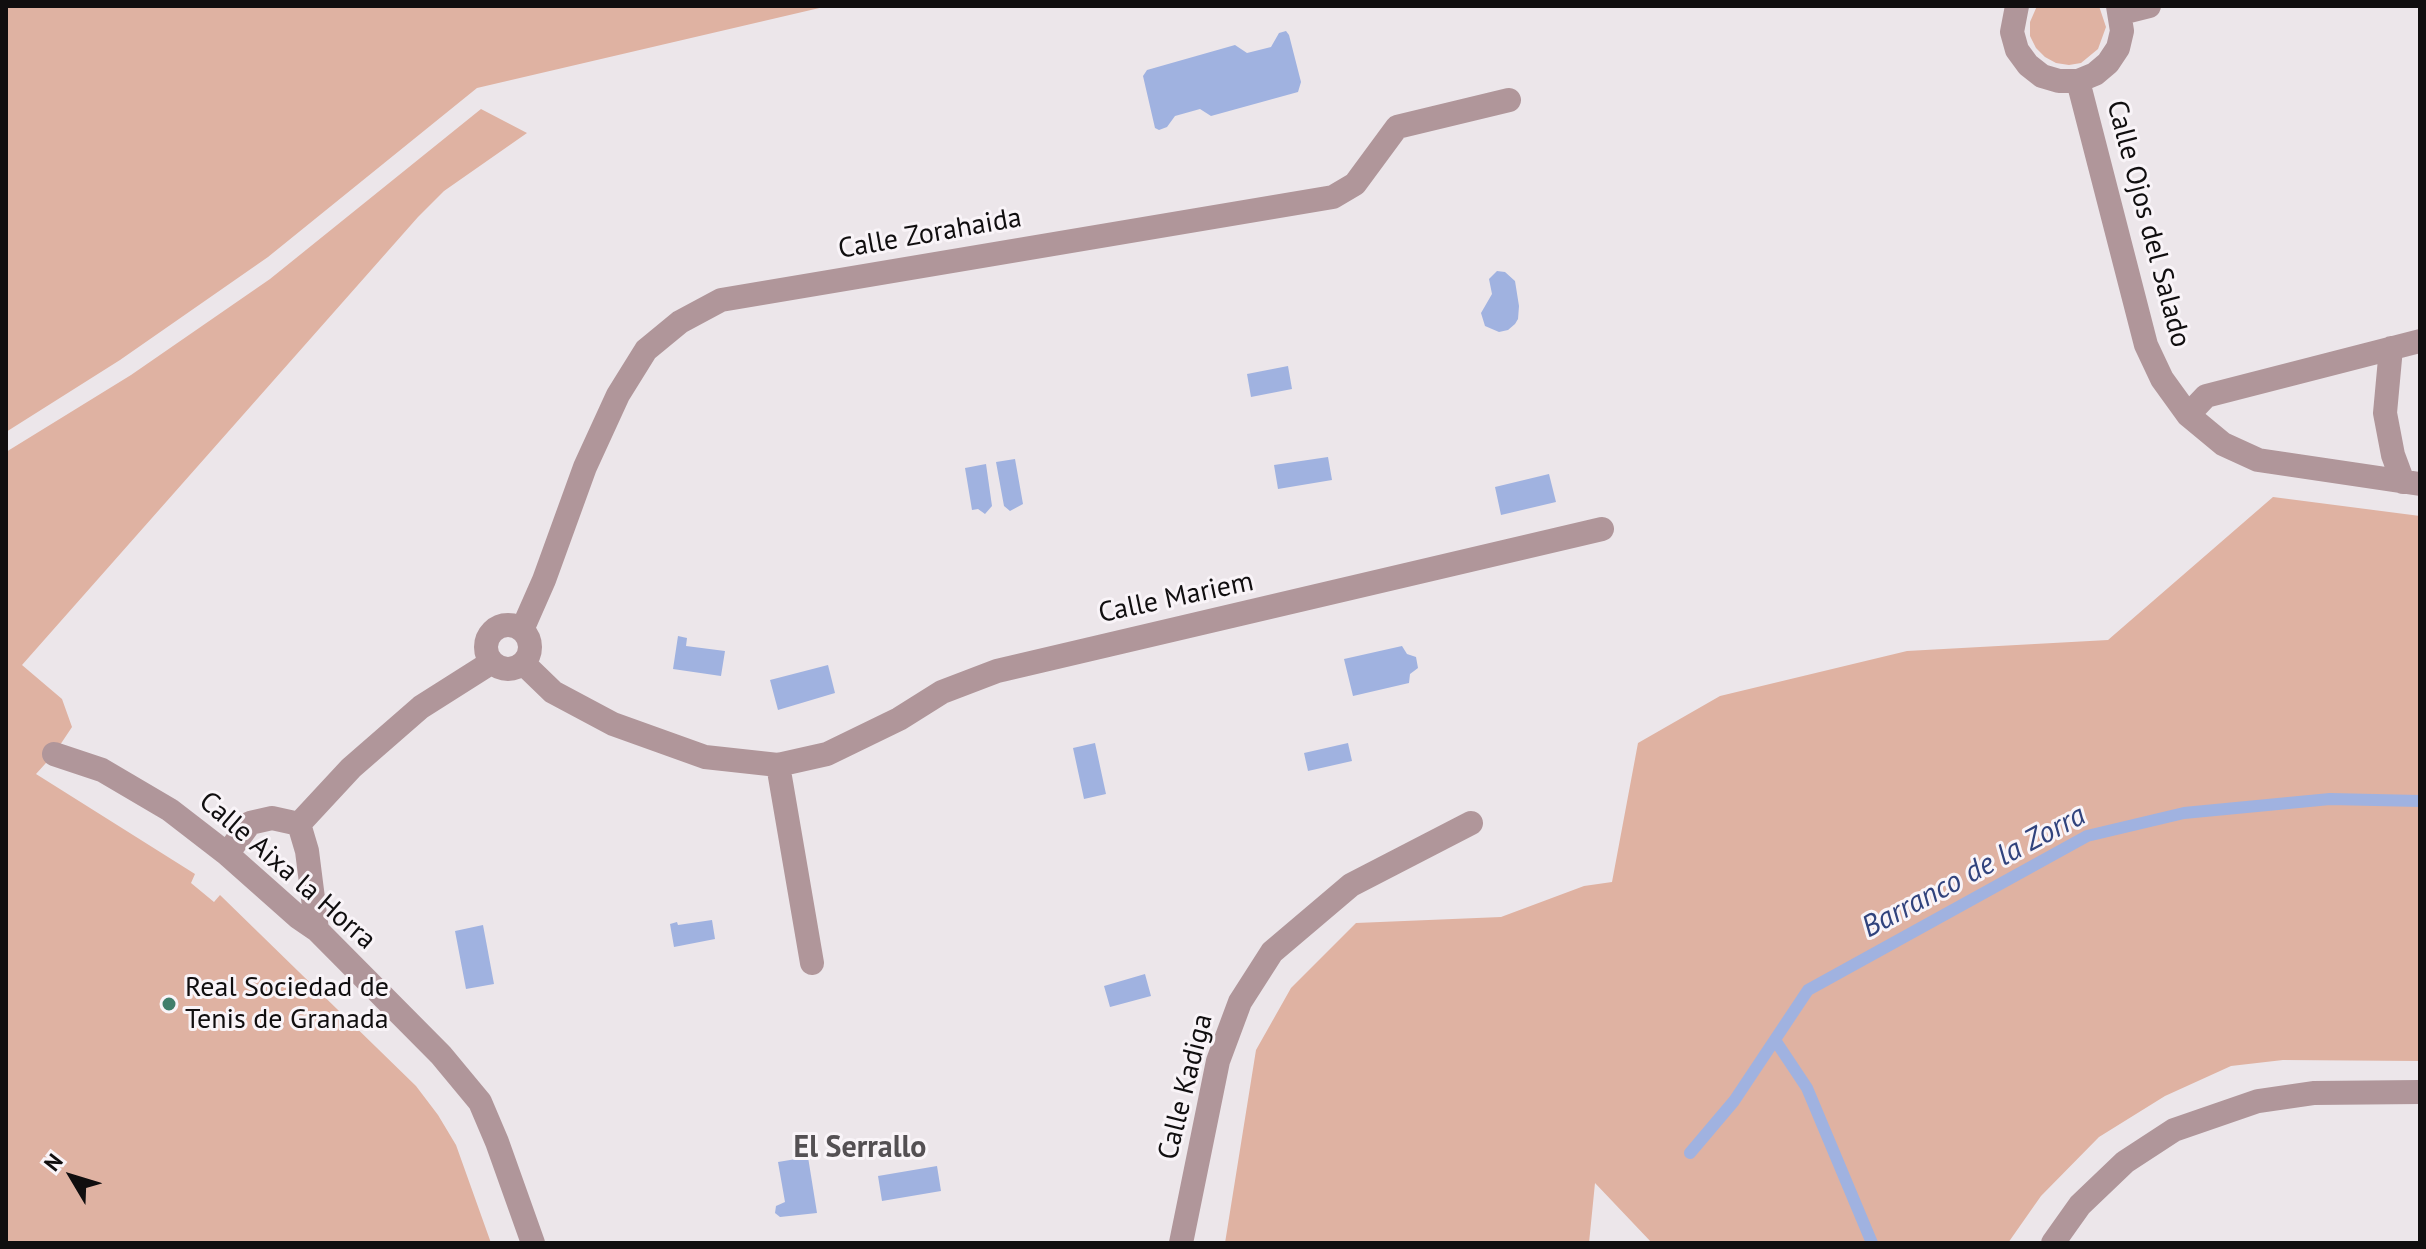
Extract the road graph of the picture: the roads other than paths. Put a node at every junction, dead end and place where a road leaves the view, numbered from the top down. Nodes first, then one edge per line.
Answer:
1 (2017, 6) edge
2 (2149, 6) edge
3 (2120, 10) edge
4 (2078, 81) junction
5 (1509, 100) dead end
6 (2420, 341) edge
7 (2391, 348) junction
8 (2188, 415) junction
9 (2412, 483) edge
10 (1602, 529) dead end
11 (522, 630) junction
12 (492, 662) junction
13 (523, 663) junction
14 (54, 754) dead end
15 (778, 765) junction
16 (1471, 823) dead end
17 (299, 824) junction
18 (227, 854) junction
19 (317, 930) junction
20 (812, 963) dead end
21 (2420, 1092) edge
22 (533, 1243) edge
23 (1181, 1243) edge
24 (2053, 1243) edge

1 - 4 street
2 - 3 street
3 - 4 street
4 - 8 street, Calle Ojos del Salado
5 - 11 street, Calle Zorahaida
6 - 7 street
7 - 8 street
7 - 9 street
8 - 9 street, Calle Ojos del Salado
10 - 15 street, Calle Mariem
11 - 12 street
11 - 13 street
12 - 13 street
12 - 17 street
13 - 15 street, Calle Mariem
14 - 18 street, Calle Aixa la Horra
15 - 20 street
16 - 23 street, Calle Kadiga
17 - 18 street
17 - 19 street
18 - 19 street, Calle Aixa la Horra
19 - 22 street, Calle Aixa la Horra
21 - 24 street

